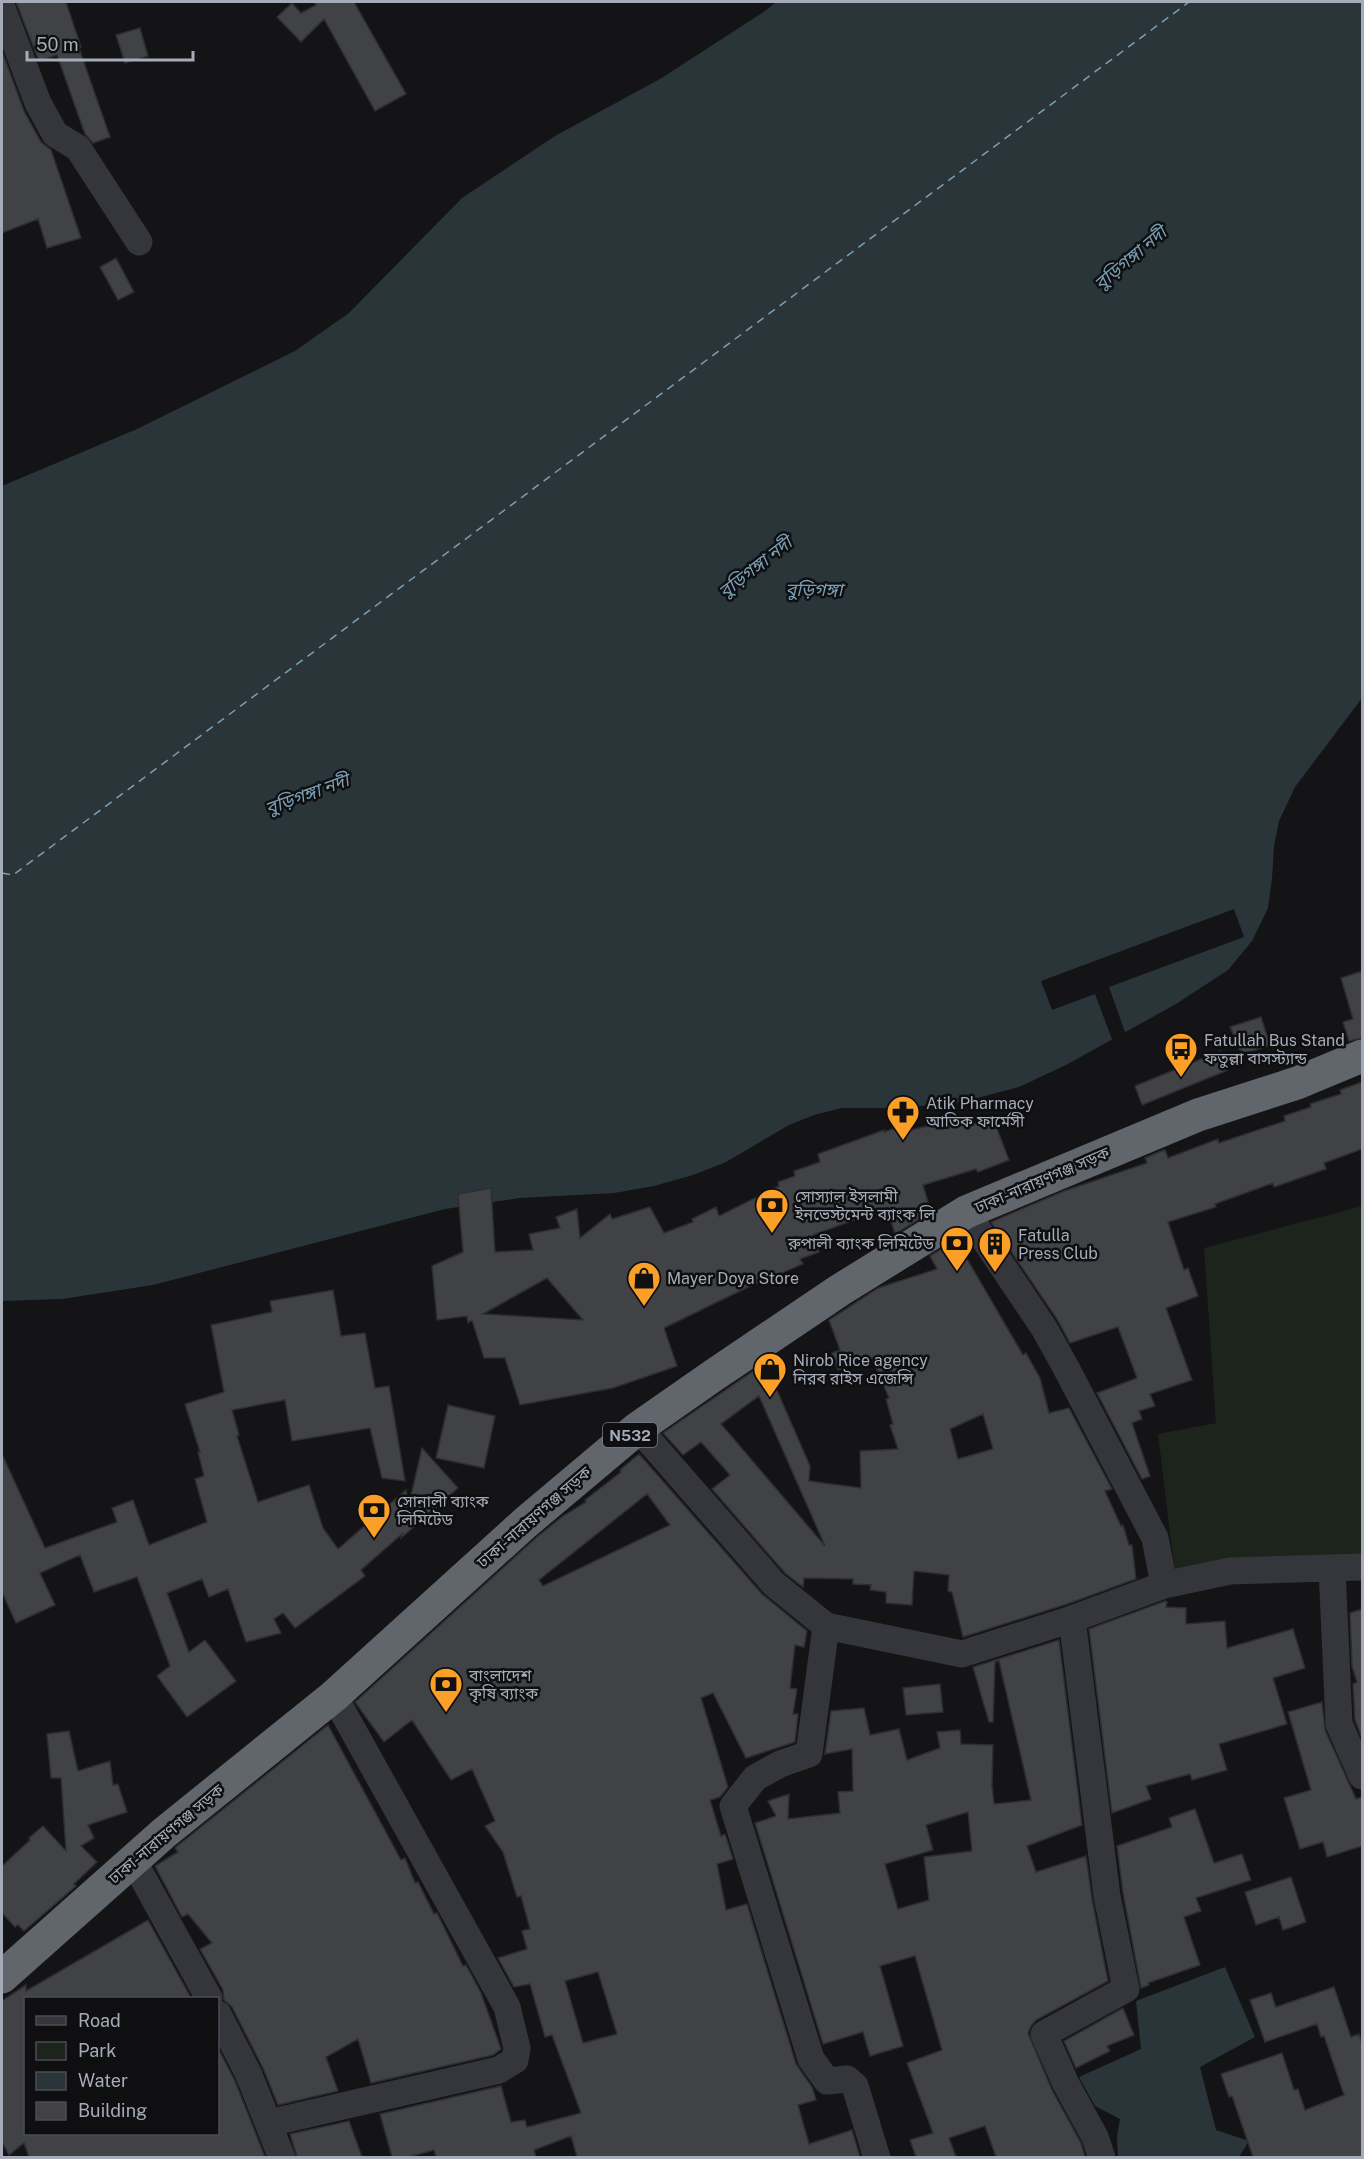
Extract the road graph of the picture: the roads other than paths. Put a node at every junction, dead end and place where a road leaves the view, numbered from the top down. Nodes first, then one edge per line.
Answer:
1 (2, 8) edge
2 (139, 242) dead end
3 (1362, 1056) edge
4 (966, 1212) junction
5 (638, 1428) junction
6 (1362, 1567) edge
7 (1332, 1568) junction
8 (1164, 1585) junction
9 (1072, 1619) junction
10 (826, 1626) junction
11 (334, 1696) junction
12 (1362, 1776) edge
13 (133, 1860) junction
14 (2, 1977) edge
15 (208, 1997) edge
16 (219, 2016) edge
17 (269, 2123) junction
18 (282, 2157) edge
19 (877, 2157) edge
20 (1102, 2157) edge

1 - 2 street
3 - 4 highway, ঢাকা-নারায়ণগঞ্জ সড়ক / N532
4 - 5 highway, ঢাকা-নারায়ণগঞ্জ সড়ক / N532
4 - 8 street
5 - 10 street
5 - 11 highway, ঢাকা-নারায়ণগঞ্জ সড়ক / N532
6 - 7 street
7 - 8 street
7 - 12 street
8 - 9 street
9 - 10 street
9 - 20 street
10 - 19 street
11 - 13 highway, ঢাকা-নারায়ণগঞ্জ সড়ক / N532
11 - 17 street
13 - 14 highway, ঢাকা-নারায়ণগঞ্জ সড়ক / N532
13 - 15 street
16 - 17 street
17 - 18 street

